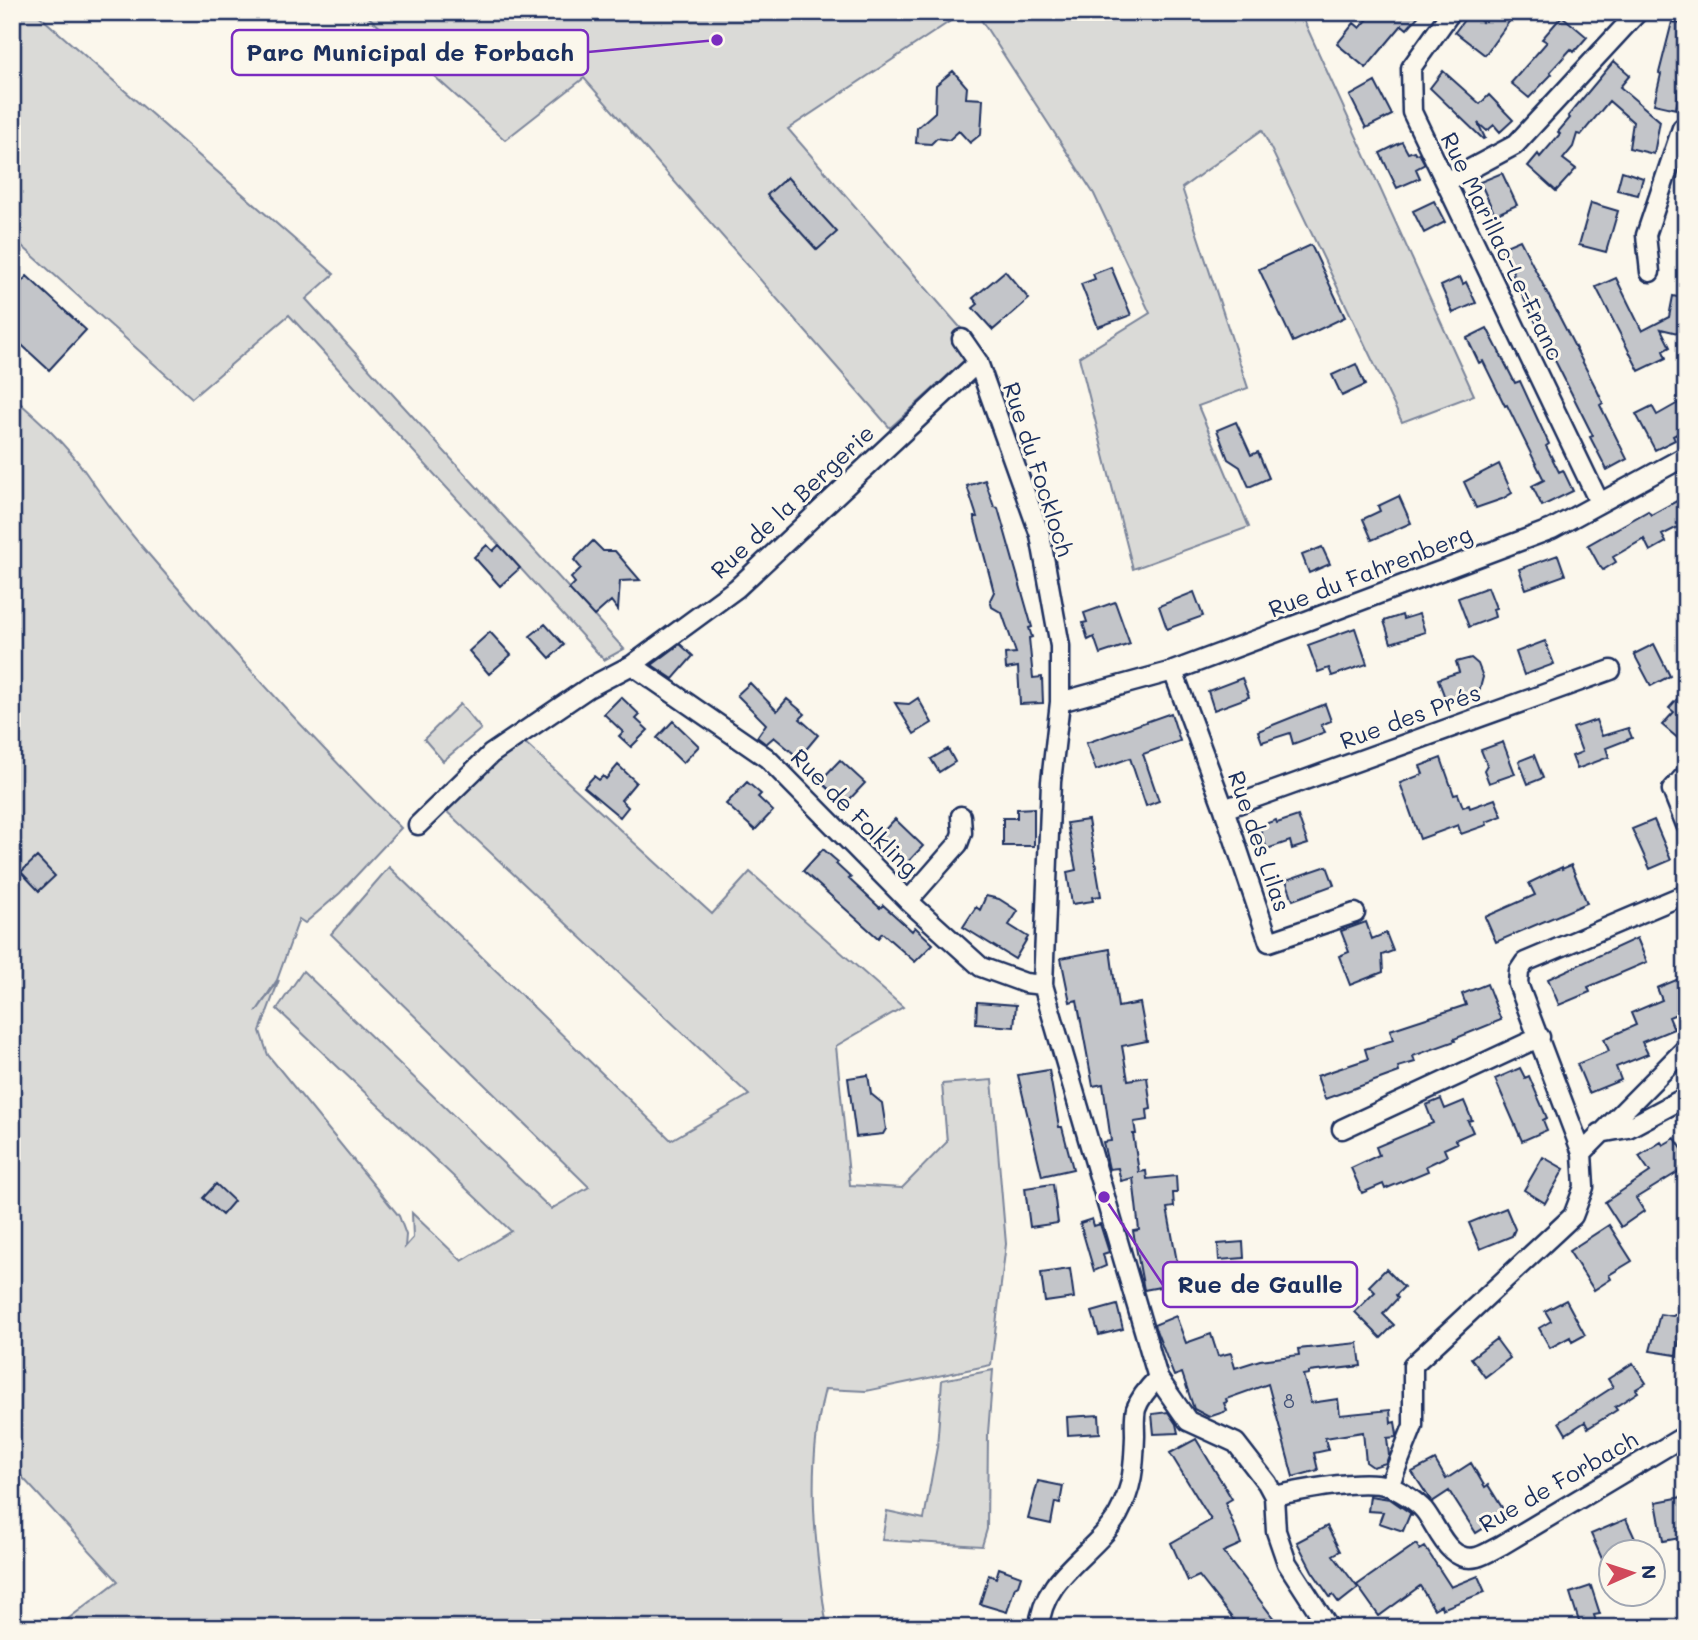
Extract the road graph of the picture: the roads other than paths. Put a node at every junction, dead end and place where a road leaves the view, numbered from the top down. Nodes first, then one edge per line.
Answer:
1 (1451, 12) edge
2 (1637, 12) edge
3 (1686, 125) edge
4 (1446, 182) junction
5 (1650, 272) dead end
6 (962, 339) dead end
7 (978, 362) junction
8 (1686, 456) edge
9 (1600, 502) junction
10 (632, 665) junction
11 (1611, 670) dead end
12 (1173, 671) junction
13 (1060, 702) junction
14 (1686, 774) edge
15 (1224, 809) junction
16 (961, 816) dead end
17 (418, 825) dead end
18 (1686, 825) edge
19 (1686, 894) edge
20 (908, 901) junction
21 (1355, 913) dead end
22 (1043, 985) junction
23 (1540, 1037) junction
24 (1686, 1048) edge
25 (1686, 1097) edge
26 (1342, 1129) dead end
27 (1600, 1133) junction
28 (1582, 1153) junction
29 (1158, 1378) junction
30 (1686, 1435) edge
31 (1389, 1486) junction
32 (1274, 1496) junction
33 (1039, 1628) edge
34 (1329, 1628) edge

1 - 4 street, Rue Marillac-Le-Franc
2 - 4 street
3 - 5 street
4 - 9 street, Rue Marillac-Le-Franc
6 - 7 street, Rue du Fockloch
7 - 10 street, Rue de la Bergerie
7 - 13 street, Rue du Fockloch
8 - 9 street, Rue du Fahrenberg
9 - 12 street, Rue du Fahrenberg
10 - 17 street, Rue de la Bergerie
10 - 20 street, Rue de Folkling
11 - 15 street, Rue des Prés
12 - 13 street, Rue du Fahrenberg
12 - 15 street, Rue des Lilas
13 - 22 street, Rue du Fockloch
14 - 18 street
15 - 21 street, Rue des Lilas
16 - 20 street
19 - 23 street
20 - 22 street, Rue de Folkling
22 - 29 street, Rue du Fockloch
23 - 26 street
23 - 28 street
24 - 27 street
25 - 27 street
27 - 28 street
28 - 31 street
29 - 32 street, Rue du Fockloch
29 - 33 street
30 - 31 street, Rue de Forbach
31 - 32 street
32 - 34 street

